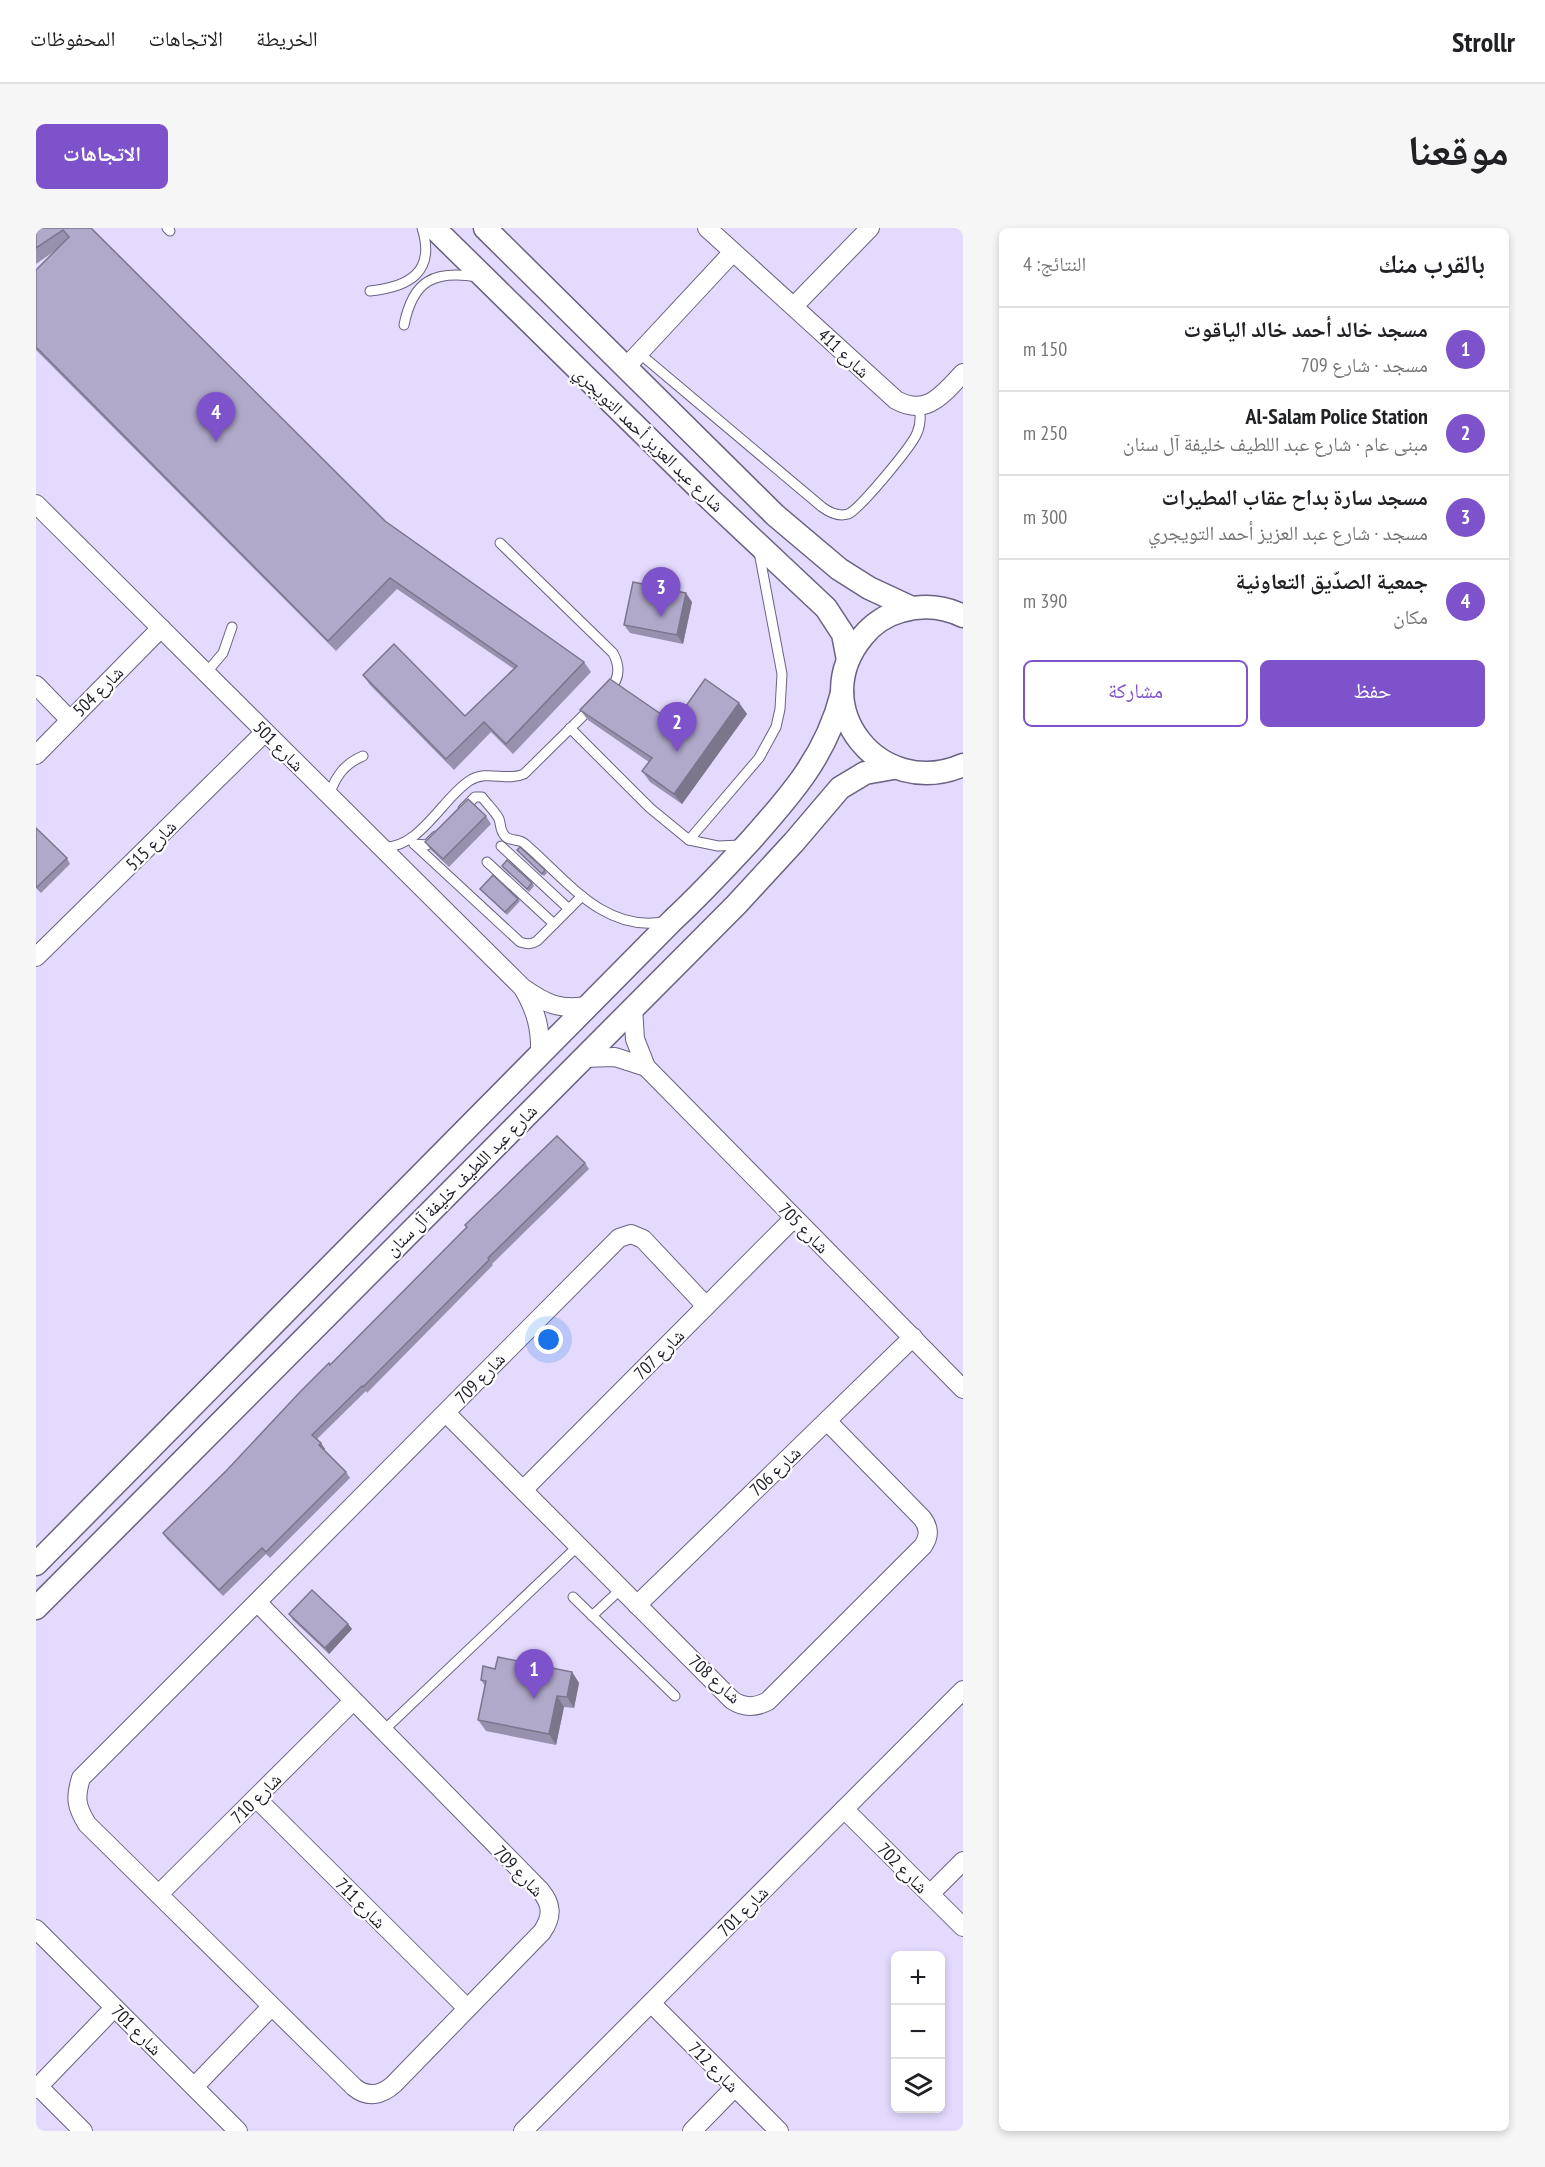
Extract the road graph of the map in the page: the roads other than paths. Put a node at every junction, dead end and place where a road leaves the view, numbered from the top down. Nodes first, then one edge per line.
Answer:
1 (422, 228) edge
2 (434, 228) edge
3 (485, 228) edge
4 (707, 228) edge
5 (870, 228) edge
6 (733, 252) junction
7 (485, 278) junction
8 (370, 291) dead end
9 (794, 306) junction
10 (404, 325) dead end
11 (632, 360) junction
12 (963, 373) edge
13 (919, 406) junction
14 (36, 504) edge
15 (500, 543) dead end
16 (758, 544) junction
17 (912, 608) junction
18 (962, 614) edge
19 (232, 627) dead end
20 (161, 628) junction
21 (848, 660) junction
22 (206, 673) junction
23 (36, 685) edge
24 (842, 693) junction
25 (70, 720) junction
26 (570, 728) junction
27 (265, 732) junction
28 (36, 755) edge
29 (363, 756) dead end
30 (963, 765) edge
31 (893, 768) junction
32 (937, 773) junction
33 (963, 784) edge
34 (329, 795) junction
35 (457, 815) edge
36 (442, 830) edge
37 (689, 840) junction
38 (403, 843) junction
39 (414, 844) junction
40 (747, 845) junction
41 (501, 846) dead end
42 (382, 847) junction
43 (487, 862) dead end
44 (582, 896) junction
45 (569, 909) junction
46 (674, 919) junction
47 (554, 924) junction
48 (36, 957) edge
49 (523, 988) junction
50 (588, 1006) junction
51 (633, 1008) junction
52 (540, 1054) junction
53 (583, 1058) junction
54 (646, 1067) junction
55 (794, 1218) junction
56 (314, 1283) junction
57 (344, 1298) junction
58 (706, 1306) junction
59 (913, 1336) junction
60 (963, 1389) edge
61 (230, 1411) junction
62 (446, 1413) junction
63 (827, 1420) junction
64 (523, 1490) junction
65 (578, 1546) junction
66 (36, 1564) edge
67 (621, 1589) junction
68 (573, 1597) dead end
69 (257, 1602) junction
70 (637, 1605) junction
71 (36, 1608) edge
72 (592, 1616) junction
73 (963, 1690) edge
74 (675, 1696) dead end
75 (353, 1701) junction
76 (382, 1732) junction
77 (256, 1797) junction
78 (844, 1809) junction
79 (963, 1861) edge
80 (159, 1894) junction
81 (930, 1894) junction
82 (963, 1927) edge
83 (36, 1929) edge
84 (651, 2003) junction
85 (271, 2007) junction
86 (114, 2008) junction
87 (466, 2008) junction
88 (194, 2087) junction
89 (37, 2088) edge
90 (734, 2088) junction
91 (83, 2131) edge
92 (238, 2131) edge
93 (523, 2131) edge
94 (692, 2131) edge
95 (778, 2131) edge

1 - 8 lane
2 - 7 street, شارع عبد العزيز أحمد التويجري
3 - 11 street, شارع عبد العزيز أحمد التويجري
4 - 6 street, شارع 411
5 - 9 street
6 - 9 street, شارع 411
6 - 11 street
7 - 10 lane
7 - 16 street, شارع عبد العزيز أحمد التويجري
9 - 13 street, شارع 411
11 - 13 lane
11 - 17 street, شارع عبد العزيز أحمد التويجري
12 - 13 street
14 - 20 street, شارع 501
15 - 26 lane
16 - 21 street, شارع عبد العزيز أحمد التويجري
16 - 37 lane
17 - 18 street
17 - 21 street
19 - 22 lane
20 - 22 street, شارع 501
20 - 25 street, شارع 504
21 - 24 street, شارع عبد اللطيف خليفة آل سنان
22 - 27 street, شارع 501
23 - 25 street
24 - 31 street
24 - 40 street, شارع عبد اللطيف خليفة آل سنان
25 - 28 street, شارع 504
26 - 37 lane
26 - 38 lane
27 - 34 street, شارع 501
27 - 48 street, شارع 515
29 - 34 lane
30 - 32 street
31 - 32 street
31 - 51 street, شارع عبد اللطيف خليفة آل سنان
32 - 33 street
34 - 42 street, شارع 501
35 - 44 lane
36 - 39 lane
37 - 40 lane
38 - 39 lane
38 - 42 lane
39 - 47 lane
40 - 46 street, شارع عبد اللطيف خليفة آل سنان
41 - 45 lane
42 - 49 street, شارع 501
43 - 47 lane
44 - 45 lane
44 - 46 lane
45 - 47 lane
46 - 50 street, شارع عبد اللطيف خليفة آل سنان
49 - 50 street, شارع 501
49 - 52 street, شارع 501
50 - 52 street, شارع عبد اللطيف خليفة آل سنان
51 - 53 street, شارع عبد اللطيف خليفة آل سنان
51 - 54 street, شارع 705
52 - 56 street, شارع عبد اللطيف خليفة آل سنان
53 - 54 street, شارع 705
53 - 57 street, شارع عبد اللطيف خليفة آل سنان
54 - 55 street, شارع 705
55 - 58 street, شارع 707
55 - 59 street, شارع 705
56 - 57 street
56 - 61 street
56 - 66 street, شارع عبد اللطيف خليفة آل سنان
57 - 61 street, شارع عبد اللطيف خليفة آل سنان
58 - 62 street, شارع 709
58 - 64 street, شارع 707
59 - 60 street, شارع 705
59 - 63 street, شارع 706
61 - 71 street, شارع عبد اللطيف خليفة آل سنان
62 - 64 street, شارع 708
62 - 69 street, شارع 709
63 - 70 street, شارع 706
63 - 70 street, شارع 708
64 - 65 street, شارع 708
65 - 67 street, شارع 708
65 - 76 lane
67 - 70 street, شارع 708
67 - 72 lane
68 - 72 lane
69 - 75 street, شارع 709
69 - 80 street, شارع 709
72 - 74 lane
73 - 78 street, شارع 701
75 - 76 street, شارع 709
75 - 77 street, شارع 710
76 - 87 street, شارع 709
77 - 80 street, شارع 710
77 - 87 street, شارع 711
78 - 81 street, شارع 702
78 - 84 street, شارع 701
79 - 81 street
80 - 85 street, شارع 709
81 - 82 street, شارع 702
83 - 86 street, شارع 701
84 - 90 street, شارع 712
84 - 93 street, شارع 701
85 - 87 street, شارع 709
85 - 88 street
86 - 88 street, شارع 701
86 - 89 street
88 - 92 street, شارع 701
89 - 91 street
90 - 94 street
90 - 95 street, شارع 712

